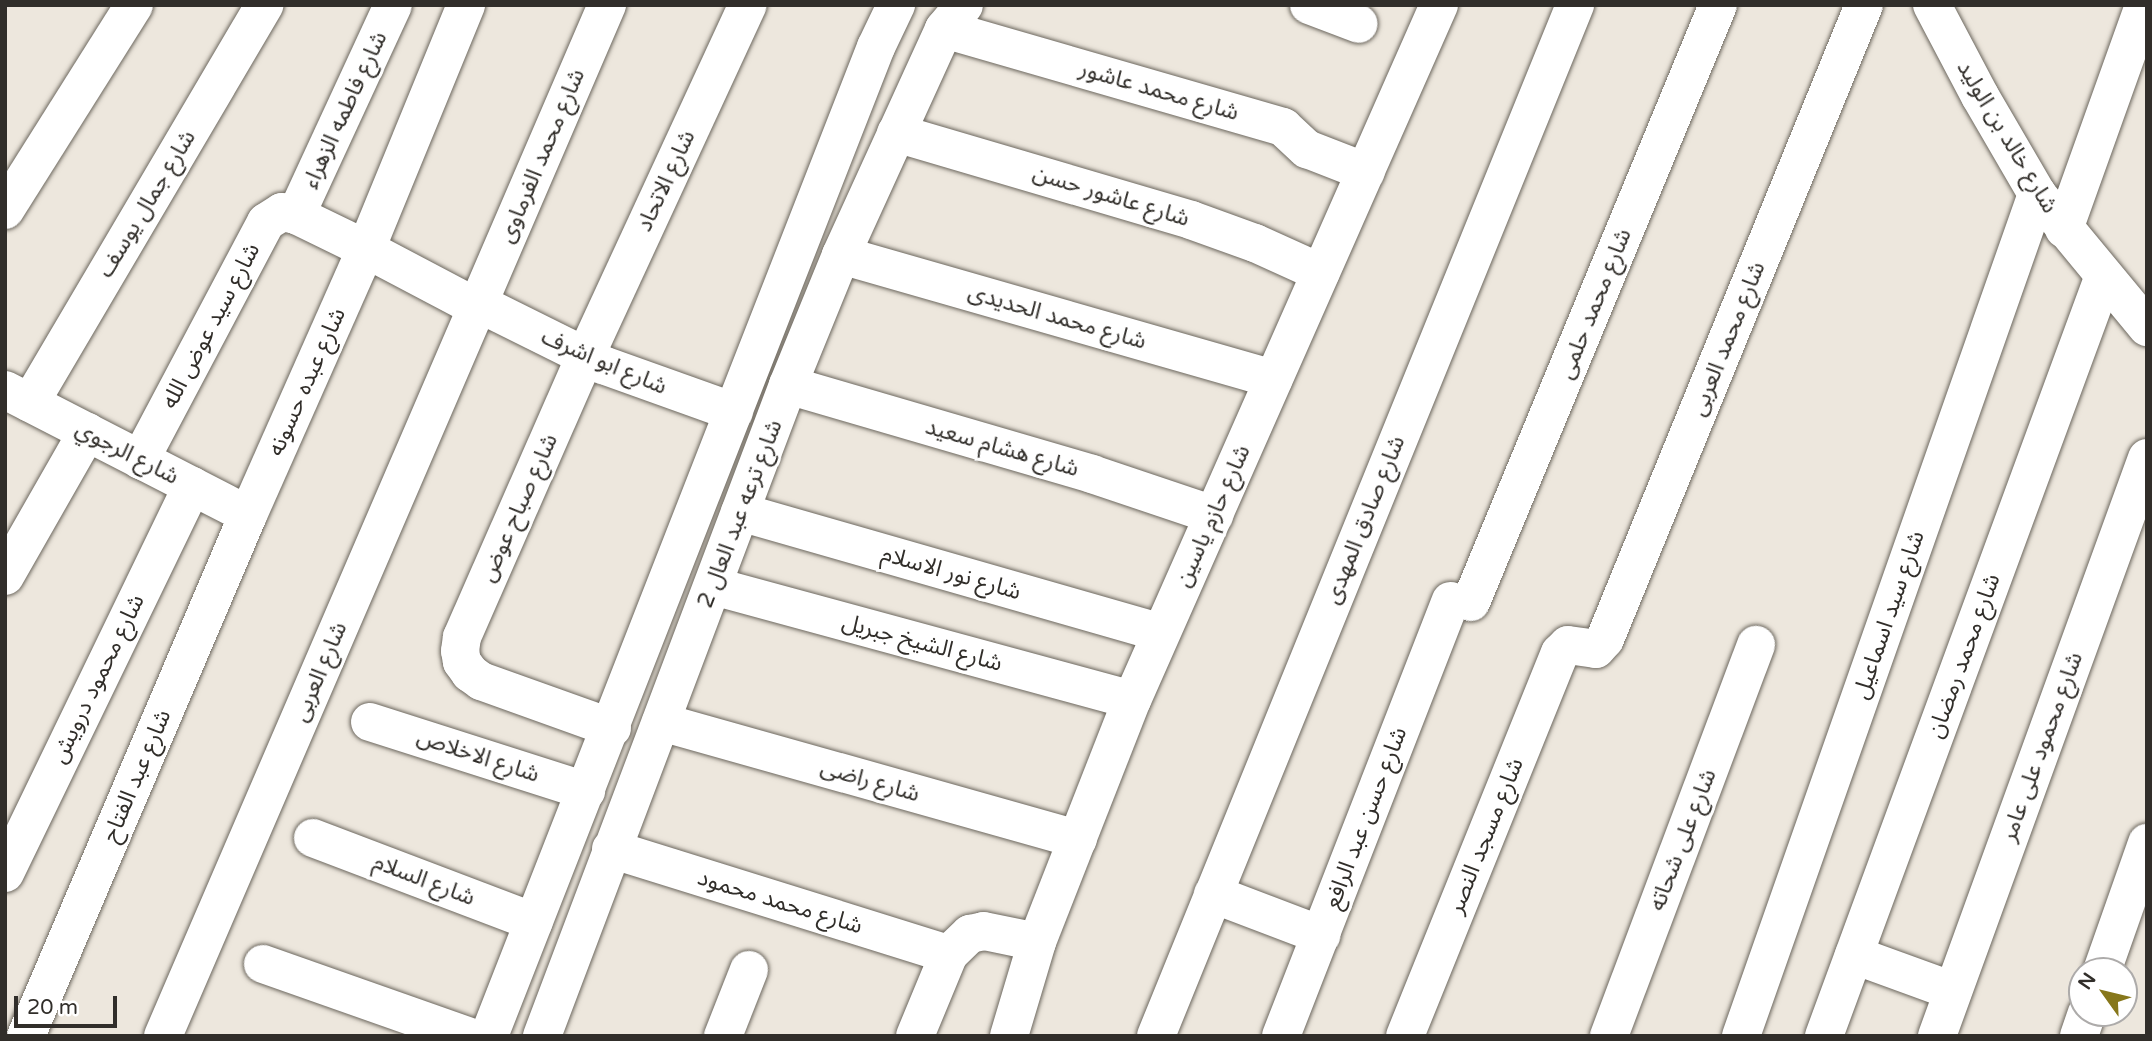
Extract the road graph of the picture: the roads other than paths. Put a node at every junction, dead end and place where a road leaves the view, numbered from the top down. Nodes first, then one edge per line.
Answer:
1 (134, 5) edge
2 (264, 5) edge
3 (393, 5) edge
4 (466, 5) edge
5 (607, 5) edge
6 (748, 5) edge
7 (896, 5) edge
8 (1309, 5) edge
9 (1439, 5) edge
10 (1575, 5) edge
11 (1718, 5) edge
12 (1864, 5) edge
13 (1932, 5) edge
14 (2144, 5) edge
15 (954, 17) edge
16 (1359, 24) dead end
17 (896, 133) junction
18 (1366, 172) junction
19 (826, 175) junction
20 (872, 189) junction
21 (2037, 194) junction
22 (5, 210) edge
23 (296, 215) junction
24 (2064, 229) junction
25 (366, 249) junction
26 (841, 255) junction
27 (1321, 272) junction
28 (2104, 276) junction
29 (478, 305) junction
30 (2147, 327) edge
31 (585, 356) junction
32 (1273, 379) junction
33 (788, 385) junction
34 (18, 396) edge
35 (734, 412) junction
36 (87, 432) junction
37 (2147, 458) edge
38 (140, 460) junction
39 (191, 486) junction
40 (740, 512) junction
41 (248, 515) junction
42 (1214, 515) junction
43 (5, 576) edge
44 (713, 586) junction
45 (1461, 601) joint
46 (1161, 634) junction
47 (1574, 645) joint
48 (1756, 645) dead end
49 (1132, 700) junction
50 (370, 722) dead end
51 (661, 722) junction
52 (612, 728) junction
53 (586, 791) junction
54 (313, 838) dead end
55 (1078, 839) junction
56 (2147, 843) edge
57 (611, 849) junction
58 (5, 873) edge
59 (1213, 894) junction
60 (534, 922) junction
61 (1321, 934) junction
62 (1037, 942) junction
63 (949, 954) junction
64 (1854, 955) junction
65 (2107, 957) edge
66 (263, 964) dead end
67 (749, 970) dead end
68 (1953, 991) junction
69 (26, 1036) edge
70 (163, 1036) edge
71 (468, 1036) edge
72 (489, 1036) edge
73 (542, 1036) edge
74 (723, 1036) edge
75 (915, 1036) edge
76 (1009, 1036) edge
77 (1156, 1036) edge
78 (1281, 1036) edge
79 (1405, 1036) edge
80 (1609, 1036) edge
81 (1741, 1036) edge
82 (1824, 1036) edge
83 (1937, 1036) edge

1 - 22 street
2 - 34 street, شارع جمال يوسف
3 - 23 street, شارع فاطمه الزهراء
4 - 25 street, شارع عبده حسونه
5 - 29 street, شارع محمد الفرماوى
6 - 31 street, شارع الاتحاد
7 - 19 street, شارع ترعه عبد العال 2
8 - 16 street
9 - 18 street, شارع حازم ياسين
10 - 59 street, شارع صادق المهدى
11 - 45 street, شارع محمد حلمى
12 - 47 street, شارع محمد العربى
13 - 21 street, شارع خالد بن الوليد
14 - 24 street
15 - 17 street, شارع ترعه عبد العال 2
15 - 18 street, شارع محمد عاشور
17 - 20 street, شارع ترعه عبد العال 2
17 - 27 street, شارع عاشور حسن
18 - 27 street, شارع حازم ياسين
19 - 20 street
19 - 35 street, شارع ترعه عبد العال 2
20 - 26 street, شارع ترعه عبد العال 2
21 - 24 street, شارع خالد بن الوليد
21 - 81 street, شارع سيد اسماعيل
23 - 25 street, شارع ابو اشرف
23 - 38 street, شارع سيد عوض الله
24 - 28 street, شارع خالد بن الوليد
25 - 29 street, شارع ابو اشرف
25 - 41 street, شارع عبده حسونه
26 - 32 street, شارع محمد الحديدى
26 - 33 street, شارع ترعه عبد العال 2
27 - 32 street, شارع حازم ياسين
28 - 30 street, شارع خالد بن الوليد
28 - 64 street, شارع محمد رمضان
29 - 31 street, شارع ابو اشرف
29 - 70 street, شارع العربى
31 - 35 street, شارع ابو اشرف
31 - 52 street, شارع صباح عوض
32 - 42 street, شارع حازم ياسين
33 - 40 street, شارع ترعه عبد العال 2
33 - 42 street, شارع هشام سعيد
34 - 36 street, شارع الرجوي
35 - 52 street, شارع ترعه عبد العال 2
36 - 38 street, شارع الرجوي
36 - 43 street
37 - 68 street, شارع محمود على عامر
38 - 39 street, شارع الرجوي
39 - 41 street, شارع الرجوي
39 - 58 street, شارع محمود درويش
40 - 44 street, شارع ترعه عبد العال 2
40 - 46 street, شارع نور الاسلام
41 - 69 street, شارع عبد الفتاح
42 - 46 street, شارع حازم ياسين
44 - 49 street, شارع الشيخ جبريل
44 - 51 street, شارع ترعه عبد العال 2
45 - 61 street, شارع حسن عبد الرافع
46 - 49 street, شارع حازم ياسين
47 - 79 street, شارع مسجد النصر
48 - 80 street, شارع على شحاته
49 - 55 street, شارع حازم ياسين
50 - 53 street, شارع الاخلاص
51 - 55 street, شارع راضى
51 - 57 street, شارع ترعه عبد العال 2
52 - 53 street, شارع ترعه عبد العال 2
53 - 60 street, شارع ترعه عبد العال 2
54 - 60 street, شارع السلام
55 - 62 street, شارع حازم ياسين
56 - 65 street
57 - 63 street, شارع محمد محمود
57 - 73 street, شارع ترعه عبد العال 2
59 - 61 street
59 - 77 street, شارع صادق المهدى
60 - 72 street, شارع ترعه عبد العال 2
61 - 78 street, شارع حسن عبد الرافع
62 - 63 street
62 - 76 street, شارع حازم ياسين
63 - 75 street
64 - 68 street
64 - 82 street, شارع محمد رمضان
66 - 71 street
67 - 74 street
68 - 83 street, شارع محمود على عامر

